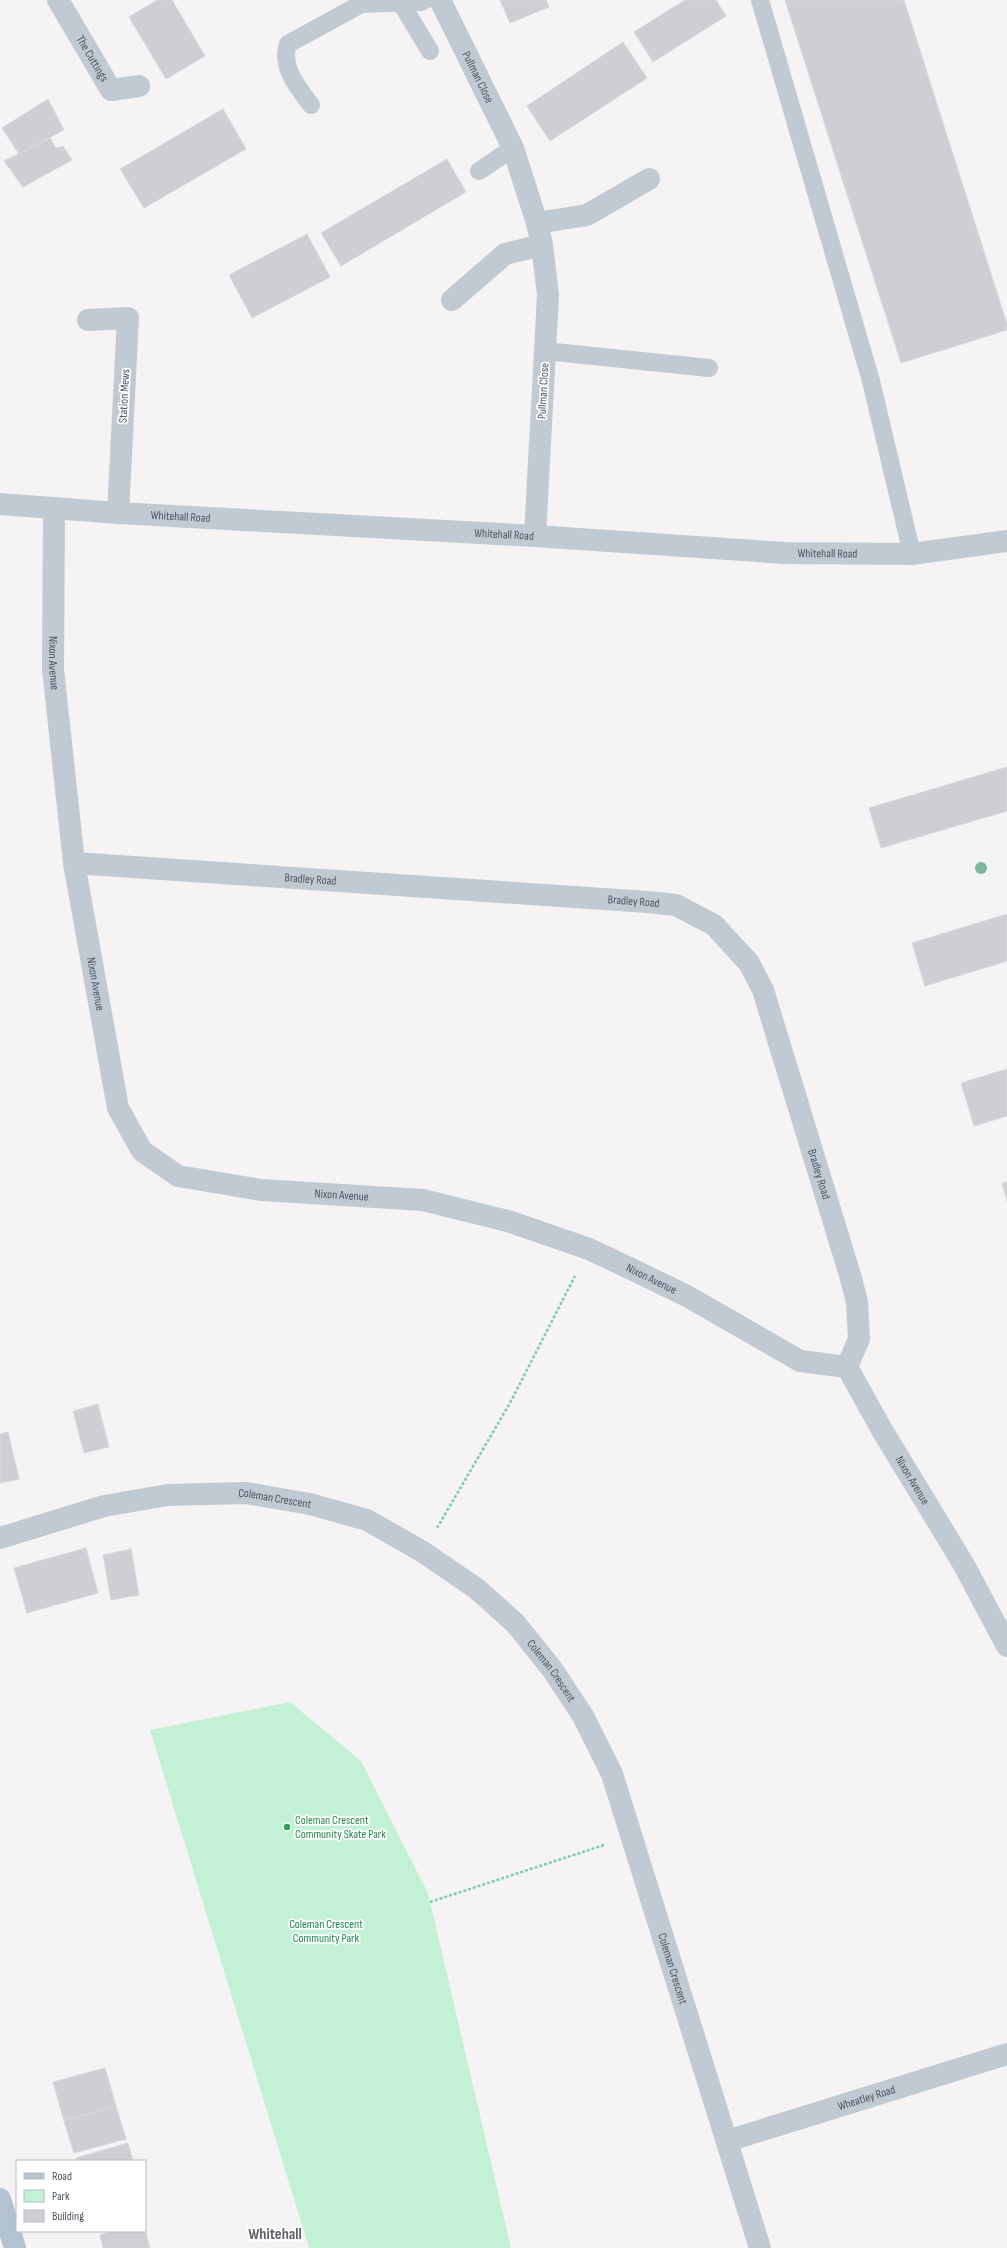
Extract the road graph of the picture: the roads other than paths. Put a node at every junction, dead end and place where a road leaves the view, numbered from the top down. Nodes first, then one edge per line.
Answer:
1 (425, 0) edge
2 (440, 0) edge
3 (760, 0) edge
4 (61, 1) edge
5 (401, 3) junction
6 (430, 51) dead end
7 (139, 86) dead end
8 (310, 105) dead end
9 (513, 148) junction
10 (479, 171) dead end
11 (649, 179) dead end
12 (537, 223) junction
13 (542, 245) junction
14 (452, 300) dead end
15 (88, 320) dead end
16 (545, 351) junction
17 (709, 368) dead end
18 (0, 504) edge
19 (54, 508) junction
20 (118, 513) junction
21 (535, 536) junction
22 (1007, 541) edge
23 (912, 554) junction
24 (74, 863) junction
25 (847, 1367) junction
26 (0, 1538) edge
27 (1007, 1646) edge
28 (1007, 2054) edge
29 (727, 2141) junction
30 (0, 2199) edge
31 (15, 2248) edge
32 (760, 2248) edge

1 - 5 lane
2 - 9 street, Pullman Close
3 - 23 lane
4 - 7 street, The Cuttings
5 - 6 lane
5 - 8 lane
9 - 10 lane
9 - 12 street, Pullman Close
11 - 12 street
12 - 13 street, Pullman Close
13 - 14 street
13 - 16 street, Pullman Close
15 - 20 street, Station Mews
16 - 17 lane
16 - 21 street, Pullman Close
18 - 19 street, Whitehall Road
19 - 20 street, Whitehall Road
19 - 24 street, Nixon Avenue
20 - 21 street, Whitehall Road
21 - 23 street, Whitehall Road
22 - 23 street, Whitehall Road
24 - 25 street, Nixon Avenue
24 - 25 street, Bradley Road
25 - 27 street, Nixon Avenue
26 - 29 street, Coleman Crescent
28 - 29 street, Wheatley Road
29 - 32 street, Coleman Crescent
30 - 31 main road

